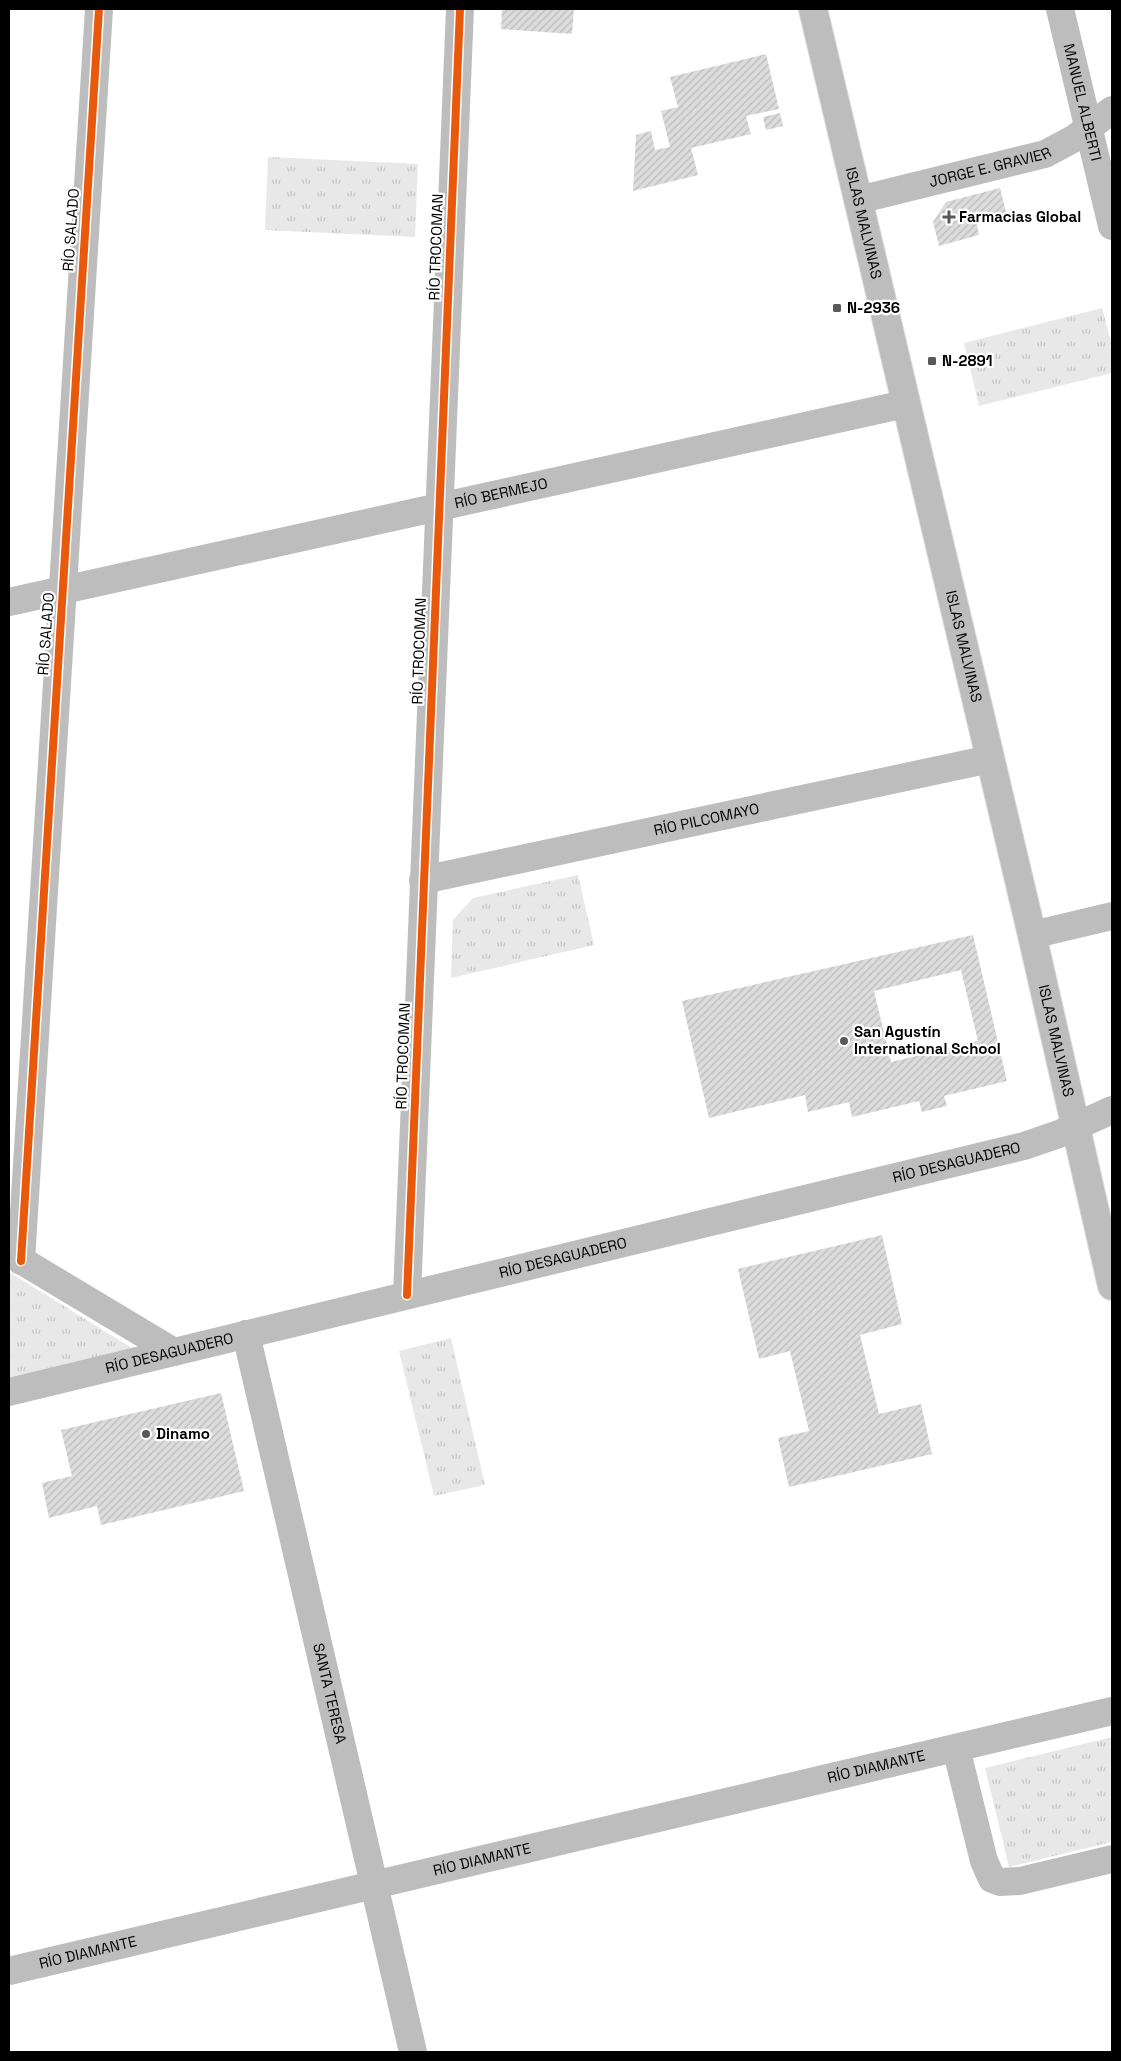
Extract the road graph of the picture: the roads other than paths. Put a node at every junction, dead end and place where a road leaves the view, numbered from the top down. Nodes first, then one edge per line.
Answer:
1 (99, 9) edge
2 (460, 9) edge
3 (813, 9) edge
4 (1060, 9) edge
5 (1112, 110) edge
6 (1089, 129) junction
7 (858, 200) junction
8 (1112, 226) edge
9 (906, 404) junction
10 (438, 509) junction
11 (62, 590) junction
12 (9, 602) edge
13 (990, 759) junction
14 (423, 880) junction
15 (1112, 916) edge
16 (1032, 935) junction
17 (1112, 1110) edge
18 (1076, 1125) junction
19 (15, 1257) edge
20 (1112, 1286) edge
21 (407, 1295) junction
22 (246, 1334) junction
23 (174, 1352) junction
24 (9, 1392) edge
25 (1112, 1711) edge
26 (956, 1748) junction
27 (1112, 1859) edge
28 (374, 1885) junction
29 (10, 1966) edge
30 (413, 2052) edge

1 - 11 street, RÍO SALADO
2 - 10 street, RÍO TROCOMAN
3 - 7 street, ISLAS MALVINAS
4 - 6 street, MANUEL ALBERTI
5 - 6 street, JORGE E. GRAVIER
6 - 7 street, JORGE E. GRAVIER
6 - 8 street, MANUEL ALBERTI
7 - 9 street, ISLAS MALVINAS
9 - 10 street, RÍO BERMEJO
9 - 13 street, ISLAS MALVINAS
10 - 11 street, RÍO BERMEJO
10 - 14 street, RÍO TROCOMAN
11 - 12 street, RÍO BERMEJO
11 - 19 street, RÍO SALADO
13 - 14 street, RÍO PILCOMAYO
13 - 16 street, ISLAS MALVINAS
14 - 21 street, RÍO TROCOMAN
15 - 16 street
16 - 18 street, ISLAS MALVINAS
17 - 18 street, RÍO DESAGUADERO
18 - 20 street, ISLAS MALVINAS
18 - 21 street, RÍO DESAGUADERO
19 - 23 street
21 - 22 street, RÍO DESAGUADERO
22 - 23 street, RÍO DESAGUADERO
22 - 28 street, SANTA TERESA
23 - 24 street, RÍO DESAGUADERO
25 - 26 street, RÍO DIAMANTE
26 - 27 street
26 - 28 street, RÍO DIAMANTE
28 - 29 street, RÍO DIAMANTE
28 - 30 street, SANTA TERESA

